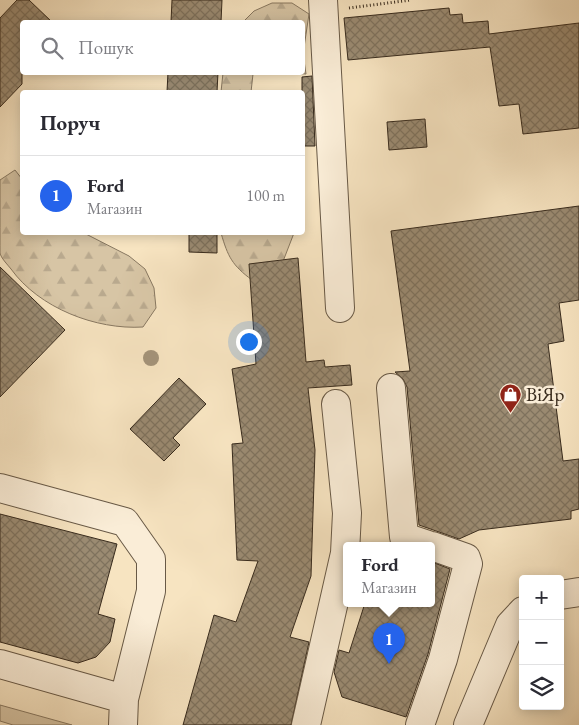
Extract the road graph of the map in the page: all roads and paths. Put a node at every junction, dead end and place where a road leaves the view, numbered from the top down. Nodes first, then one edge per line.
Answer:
1 (411, 0) edge
2 (324, 2) edge
3 (340, 308) dead end
4 (392, 388) dead end
5 (336, 404) dead end
6 (0, 488) edge
7 (346, 542) edge
8 (418, 542) edge
9 (435, 547) edge
10 (343, 562) edge
11 (579, 592) edge
12 (564, 594) edge
13 (519, 615) edge
14 (0, 664) edge
15 (123, 712) edge
16 (306, 725) edge
17 (420, 725) edge
18 (468, 725) edge

1 - 2 path
2 - 3 lane
4 - 8 lane
5 - 7 lane
6 - 15 lane
9 - 17 lane
10 - 16 lane
11 - 12 lane
13 - 18 lane
14 - 15 lane

